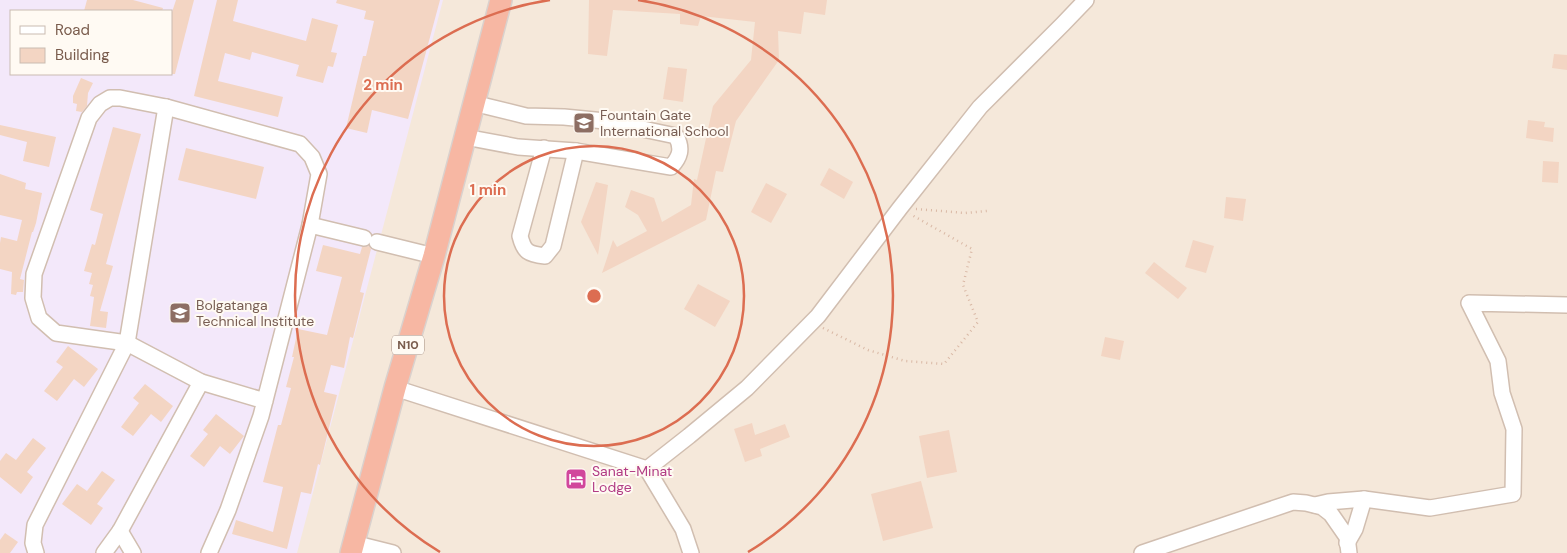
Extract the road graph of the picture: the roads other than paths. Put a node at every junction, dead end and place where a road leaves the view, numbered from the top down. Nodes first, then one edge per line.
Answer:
1 (501, 0) edge
2 (1086, 0) edge
3 (473, 103) junction
4 (166, 107) junction
5 (465, 137) junction
6 (544, 148) junction
7 (576, 151) junction
8 (310, 225) junction
9 (434, 256) junction
10 (1567, 305) edge
11 (127, 343) junction
12 (201, 382) junction
13 (395, 388) junction
14 (265, 402) junction
15 (647, 469) junction
16 (1364, 500) junction
17 (1315, 506) junction
18 (120, 531) junction
19 (352, 548) edge
20 (1348, 548) edge
21 (36, 553) edge
22 (104, 553) edge
23 (133, 553) edge
24 (209, 553) edge
25 (393, 553) edge
26 (691, 553) edge
27 (1142, 553) edge

1 - 3 highway, N10
2 - 15 street
3 - 5 highway, N10
3 - 7 street
4 - 8 street
4 - 11 street
4 - 11 street
5 - 6 street
5 - 9 highway, N10
6 - 7 street
6 - 7 street
8 - 9 street
8 - 14 street
9 - 13 highway, N10
10 - 16 street
11 - 12 street
11 - 21 street
12 - 14 street
12 - 18 street
13 - 15 street
13 - 19 highway, N10
14 - 24 street
15 - 26 street
16 - 17 street
16 - 20 street
17 - 20 street
17 - 27 street
18 - 22 street
18 - 23 street
19 - 25 street

